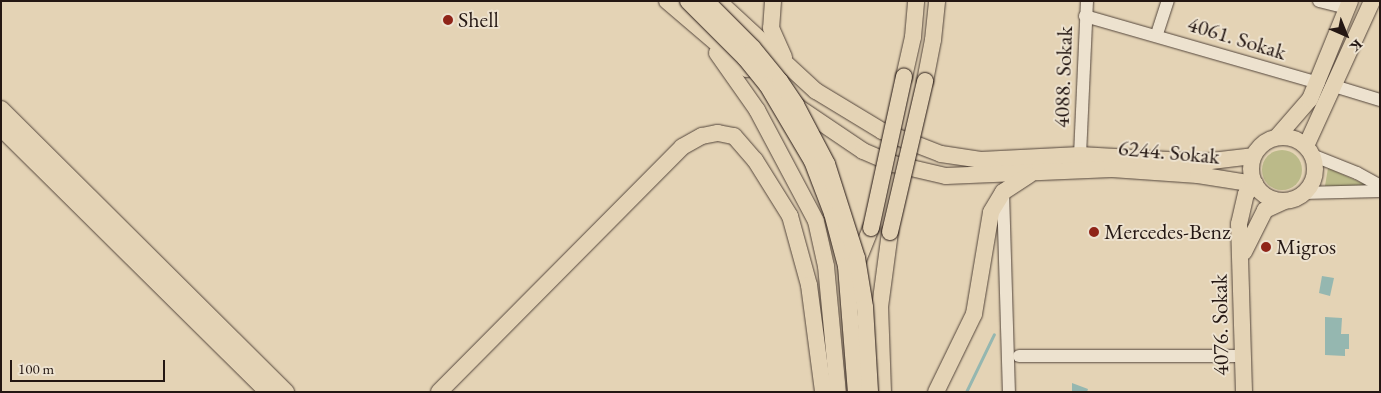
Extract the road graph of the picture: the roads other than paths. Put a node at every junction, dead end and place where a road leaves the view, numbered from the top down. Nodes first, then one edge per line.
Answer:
1 (667, 1) edge
2 (688, 1) edge
3 (706, 1) edge
4 (718, 1) edge
5 (773, 1) edge
6 (916, 1) edge
7 (937, 1) edge
8 (1087, 1) edge
9 (1168, 1) edge
10 (1319, 1) edge
11 (1372, 1) edge
12 (1349, 4) edge
13 (1086, 16) junction
14 (687, 20) junction
15 (1157, 34) junction
16 (791, 70) junction
17 (1327, 85) junction
18 (1380, 100) edge
19 (1, 109) edge
20 (1, 128) edge
21 (1277, 137) junction
22 (1309, 151) junction
23 (1253, 156) junction
24 (1079, 162) junction
25 (1035, 172) junction
26 (1216, 177) junction
27 (1255, 184) junction
28 (1380, 186) edge
29 (1380, 191) edge
30 (1003, 192) junction
31 (1303, 193) junction
32 (1284, 201) junction
33 (1239, 224) junction
34 (1242, 257) junction
35 (834, 331) junction
36 (1019, 356) dead end
37 (1243, 356) junction
38 (939, 384) edge
39 (268, 392) edge
40 (286, 392) edge
41 (439, 392) edge
42 (824, 392) edge
43 (838, 392) edge
44 (856, 392) edge
45 (870, 392) edge
46 (883, 392) edge
47 (1009, 392) edge
48 (1244, 392) edge

1 - 14 main road
2 - 44 main road, bridge
3 - 45 main road, bridge
4 - 16 main road
5 - 16 main road
6 - 35 main road, bridge
7 - 46 main road, bridge
8 - 13 street, 4088. Sokak
9 - 15 street
10 - 12 street
11 - 17 main road
12 - 17 main road
13 - 15 street, 4061. Sokak
13 - 24 street, 4088. Sokak
14 - 25 main road
14 - 35 main road
15 - 17 street, 4061. Sokak
16 - 24 main road
17 - 18 street, 4061. Sokak
17 - 21 main road
17 - 22 main road
19 - 40 main road
20 - 39 main road
21 - 22 main road
21 - 23 main road
22 - 28 street
22 - 31 main road
23 - 24 main road, 6244. Sokak
23 - 27 main road
24 - 25 main road
24 - 26 main road, 6244. Sokak
25 - 30 main road
26 - 27 main road, 6244. Sokak
26 - 33 main road
27 - 32 main road
27 - 33 main road, 4076. Sokak
29 - 31 street
30 - 38 main road
30 - 47 street
31 - 32 main road
32 - 34 main road, 4076. Sokak
33 - 34 main road, 4076. Sokak
34 - 37 main road, 4076. Sokak
35 - 43 main road
36 - 37 street
37 - 48 main road, 4076. Sokak
41 - 42 main road

